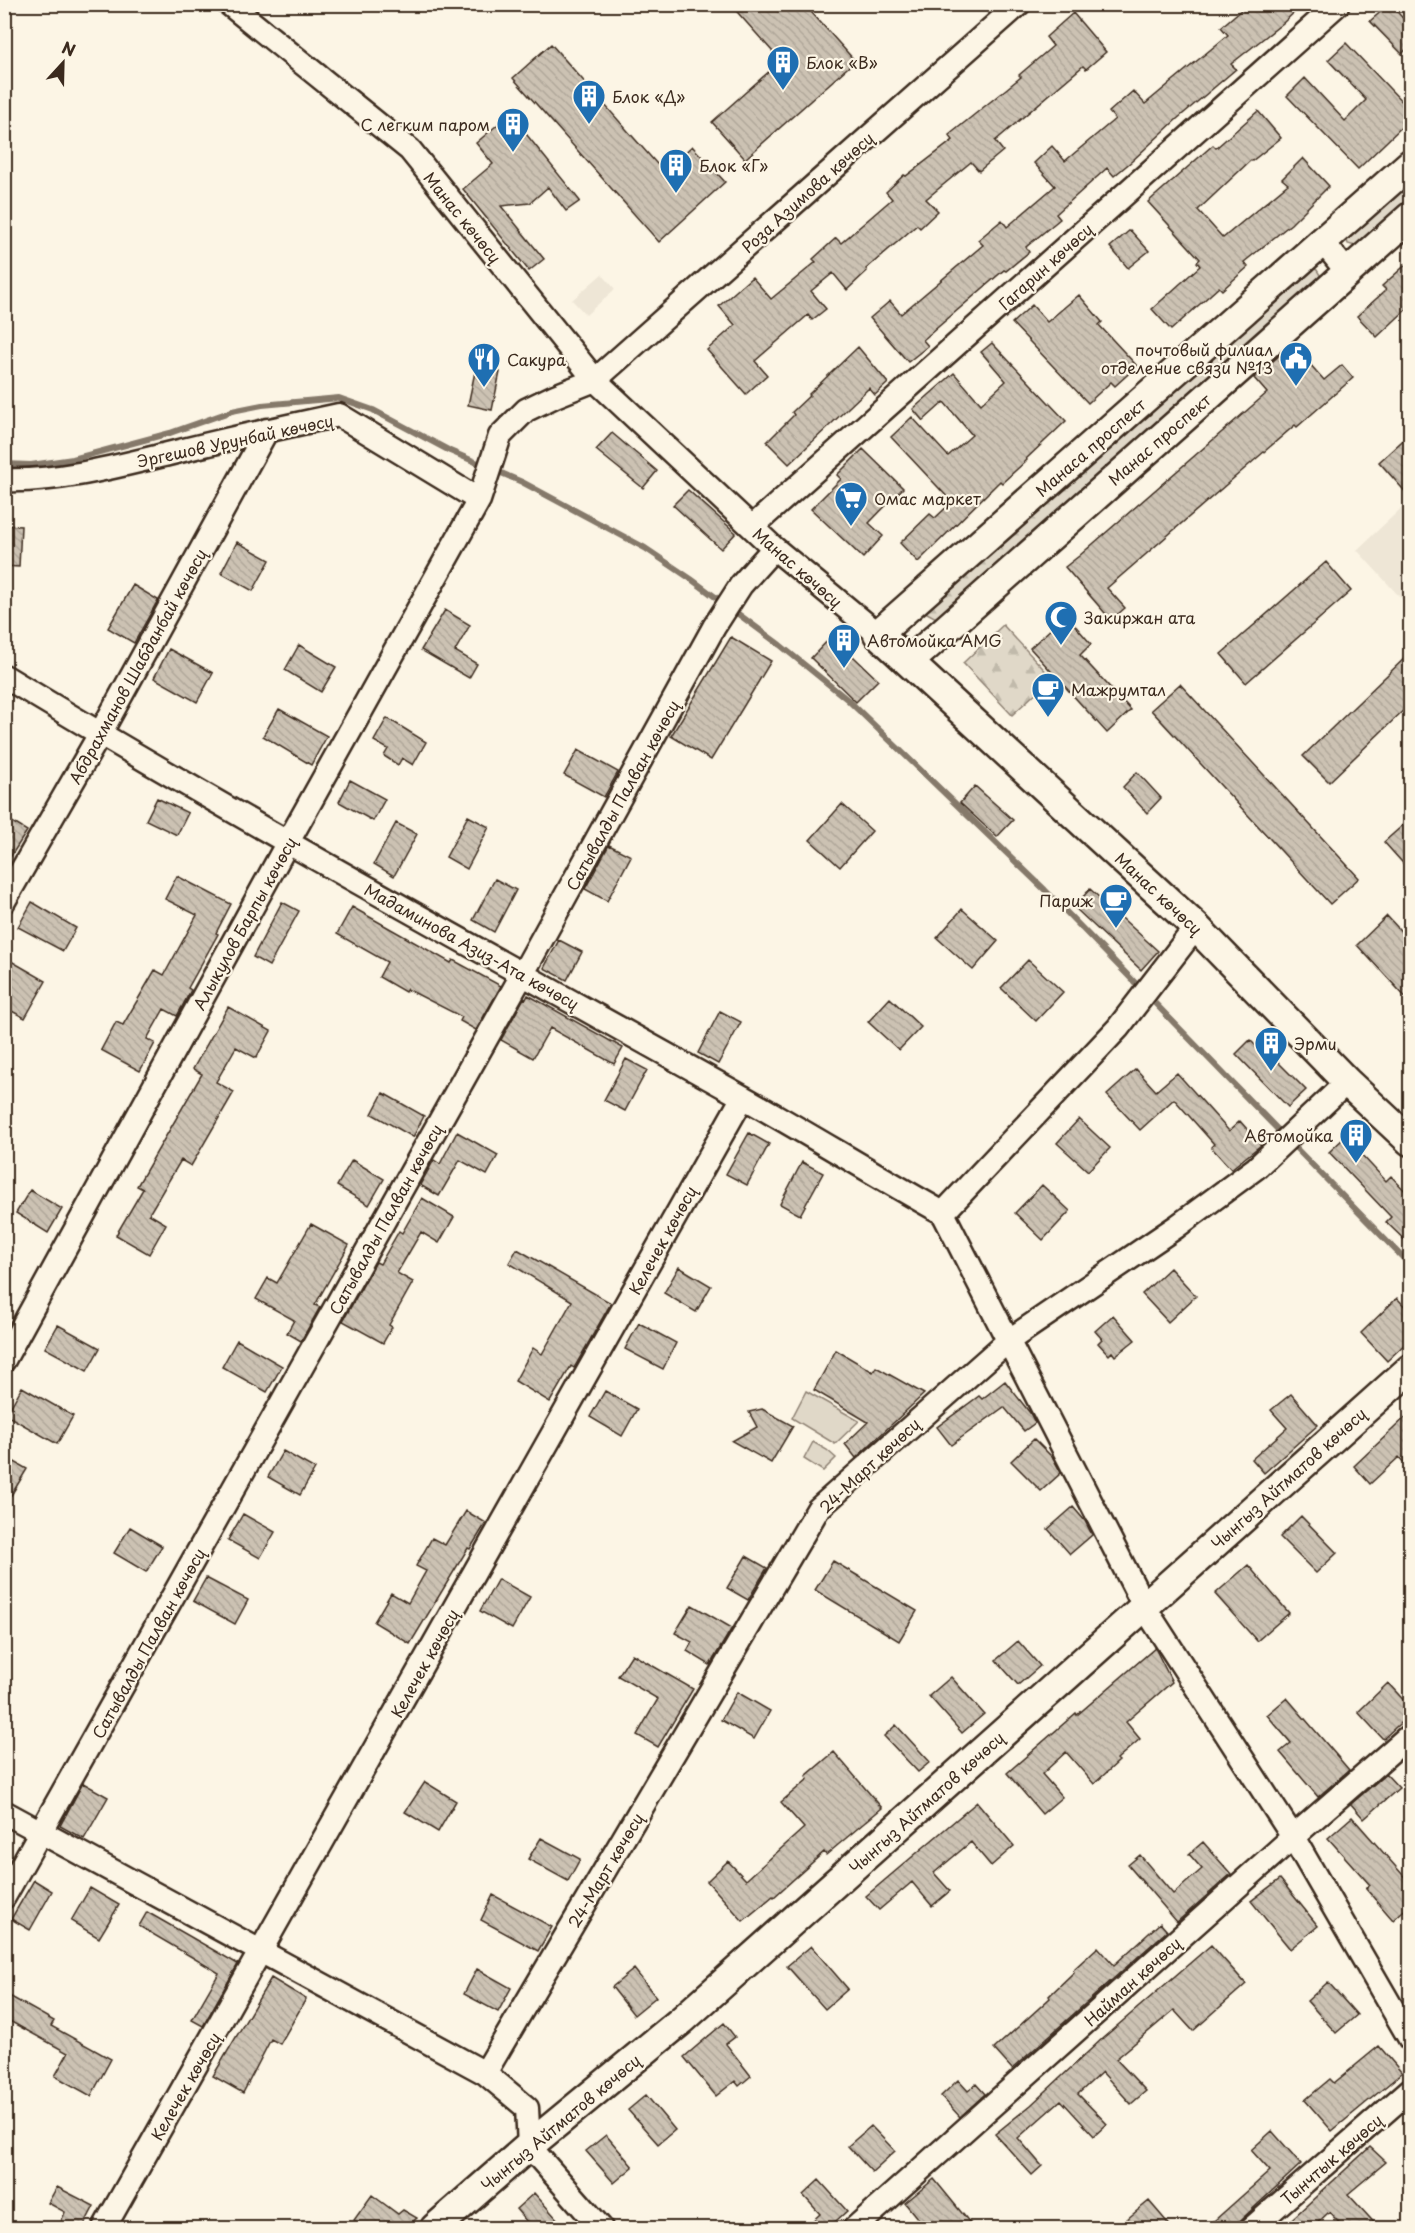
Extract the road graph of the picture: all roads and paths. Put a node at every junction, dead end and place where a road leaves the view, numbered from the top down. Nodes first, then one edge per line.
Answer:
1 (229, 4) edge
2 (1019, 4) edge
3 (1338, 4) edge
4 (1410, 164) edge
5 (1410, 217) edge
6 (1323, 242) junction
7 (1348, 273) junction
8 (595, 380) junction
9 (267, 430) junction
10 (500, 436) joint
11 (4, 480) edge
12 (481, 493) junction
13 (752, 527) junction
14 (774, 548) junction
15 (878, 634) junction
16 (909, 662) junction
17 (4, 676) edge
18 (100, 734) junction
19 (288, 842) junction
20 (4, 901) edge
21 (1196, 927) junction
22 (522, 975) junction
23 (1347, 1082) junction
24 (743, 1097) junction
25 (1410, 1141) edge
26 (943, 1213) junction
27 (1008, 1341) junction
28 (4, 1360) edge
29 (1410, 1369) edge
30 (1144, 1608) junction
31 (1410, 1735) edge
32 (4, 1812) edge
33 (42, 1833) junction
34 (1293, 1837) junction
35 (4, 1898) edge
36 (261, 1953) junction
37 (1410, 2039) edge
38 (485, 2073) junction
39 (1410, 2090) edge
40 (529, 2146) junction
41 (104, 2229) edge
42 (435, 2229) edge
43 (602, 2229) edge
44 (855, 2229) edge
45 (1251, 2229) edge

1 - 8 street, Манас көчөсү
2 - 8 street, Роза Азимова көчөсү
3 - 13 street, Гагарин көчөсү
4 - 6 main road, Манаса проспект
5 - 7 main road, Манас проспект
6 - 7 street
6 - 15 main road, Манаса проспект
7 - 16 main road, Манас проспект
8 - 10 street, Роза Азимова көчөсү
8 - 13 street, Манас көчөсү
9 - 11 street, Эргешов Урунбай көчөсү
9 - 12 street, Эргешов Урунбай көчөсү
9 - 18 street, Абдрахманов Шабданбай көчөсү
10 - 12 street, Алыкулов Барпы көчөсү
12 - 19 street, Алыкулов Барпы көчөсү
13 - 14 street, Манас көчөсү
14 - 15 street, Манас көчөсү
14 - 22 street, Сатывалды Палван көчөсү
15 - 16 main road, Манас көчөсү
16 - 21 main road, Манас көчөсү
17 - 18 street, Мадаминова Азиз-Ата көчөсү
18 - 19 street, Мадаминова Азиз-Ата көчөсү
18 - 20 street, Абдрахманов Шабданбай көчөсү
19 - 22 street, Мадаминова Азиз-Ата көчөсү
19 - 28 street, Алыкулов Барпы көчөсү
21 - 23 main road, Манас көчөсү
21 - 26 street
22 - 24 street, Мадаминова Азиз-Ата көчөсү
22 - 33 street, Сатывалды Палван көчөсү
23 - 25 main road, Манас көчөсү
23 - 27 street, 24-Март көчөсү
24 - 26 street, Мадаминова Азиз-Ата көчөсү
24 - 36 street, Келечек көчөсү
26 - 27 street
27 - 30 street
27 - 38 street, 24-Март көчөсү
29 - 30 main road, Чынгыз Айтматов көчөсү
30 - 34 street
30 - 40 main road, Чынгыз Айтматов көчөсү
31 - 34 street, Найман көчөсү
32 - 33 street
33 - 35 street, Сатывалды Палван көчөсү
33 - 36 street
34 - 37 street
34 - 44 street, Найман көчөсү
36 - 38 street
36 - 41 street, Келечек көчөсү
38 - 40 street
39 - 45 street, Тынчтык көчөсү
40 - 42 main road, Чынгыз Айтматов көчөсү
40 - 43 street

